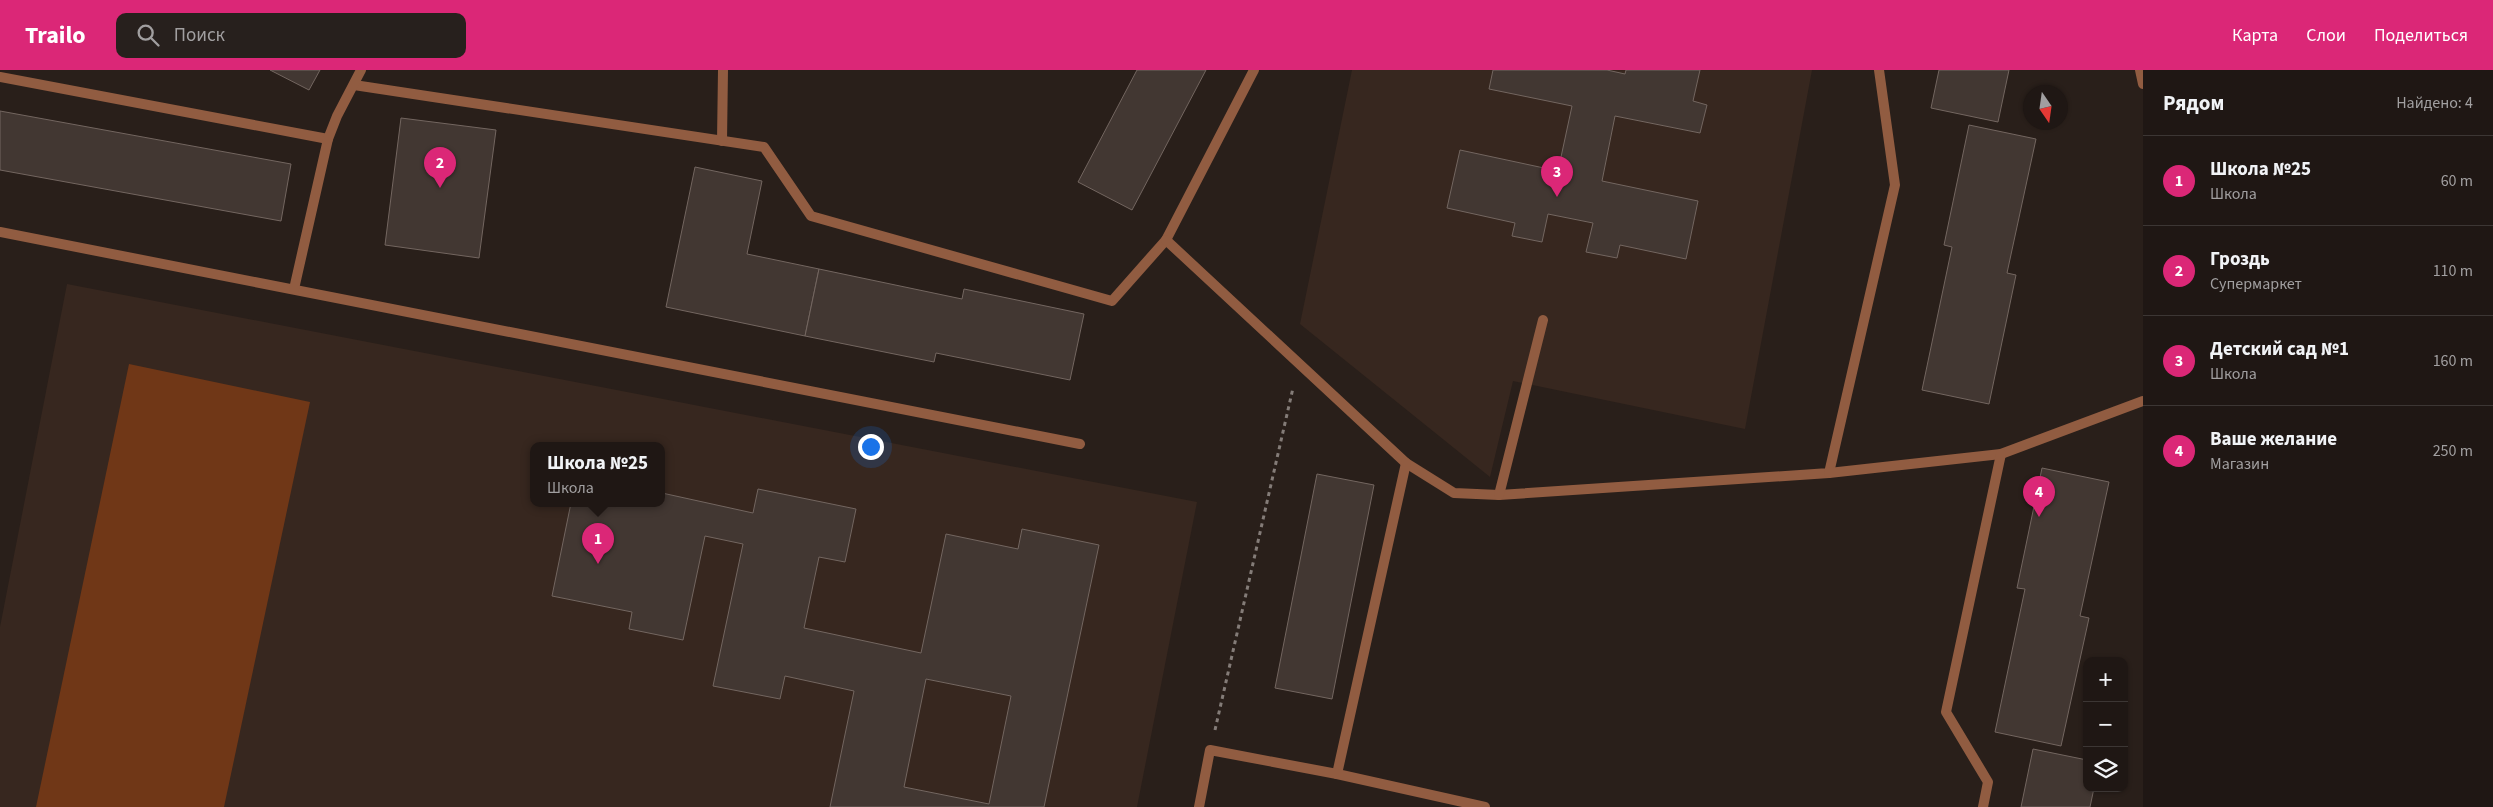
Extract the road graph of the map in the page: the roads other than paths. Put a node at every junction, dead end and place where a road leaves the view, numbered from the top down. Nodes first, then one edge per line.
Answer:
1 (362, 70) edge
2 (722, 70) edge
3 (1254, 70) edge
4 (1879, 70) edge
5 (2140, 70) edge
6 (0, 77) edge
7 (2143, 84) edge
8 (354, 85) junction
9 (328, 139) junction
10 (722, 141) junction
11 (0, 232) edge
12 (1166, 240) junction
13 (294, 289) junction
14 (1543, 320) dead end
15 (2143, 401) edge
16 (1080, 444) dead end
17 (2002, 454) junction
18 (1406, 463) junction
19 (1829, 473) junction
20 (1499, 495) junction
21 (1337, 774) junction
22 (1199, 807) edge
23 (1485, 807) edge
24 (1983, 807) edge

1 - 8 street
2 - 10 street
3 - 12 street
4 - 19 street
5 - 7 street
6 - 9 street
8 - 9 street
8 - 10 street
9 - 13 street
10 - 12 street
11 - 13 street
12 - 18 street
13 - 16 street
14 - 20 street
15 - 17 street
17 - 19 street
17 - 24 street
18 - 20 street
18 - 21 street
19 - 20 street
21 - 22 street
21 - 23 street

